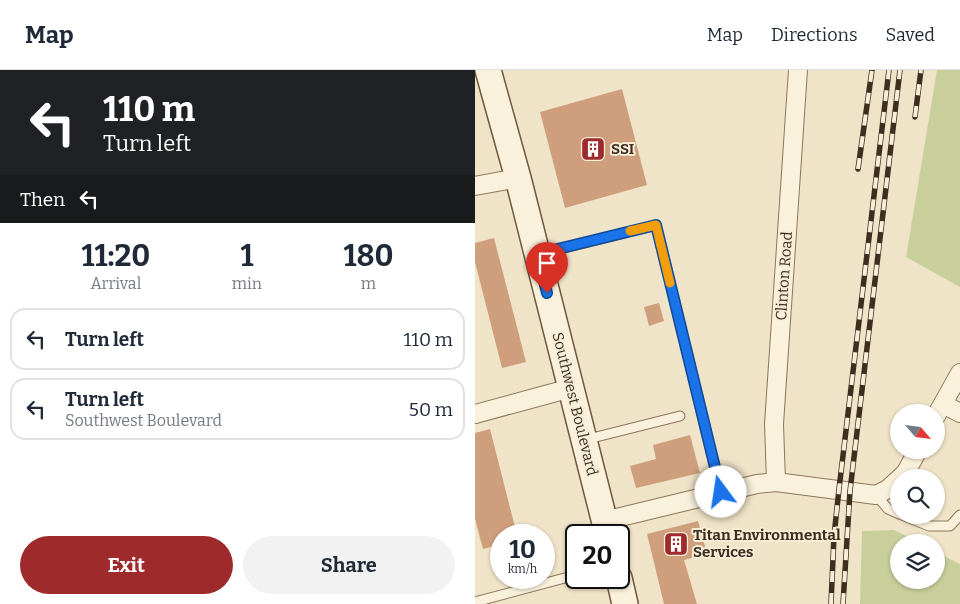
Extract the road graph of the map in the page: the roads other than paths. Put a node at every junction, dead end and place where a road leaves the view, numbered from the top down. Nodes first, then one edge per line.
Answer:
1 (488, 70) edge
2 (798, 70) edge
3 (517, 178) junction
4 (475, 186) edge
5 (537, 254) junction
6 (960, 372) edge
7 (571, 388) junction
8 (943, 404) edge
9 (945, 411) edge
10 (960, 413) edge
11 (475, 414) edge
12 (680, 416) dead end
13 (584, 440) junction
14 (776, 482) junction
15 (890, 487) edge
16 (721, 492) junction
17 (876, 494) junction
18 (890, 510) edge
19 (960, 515) edge
20 (605, 524) edge
21 (619, 524) edge
22 (924, 524) edge
23 (950, 526) junction
24 (960, 531) edge
25 (565, 578) edge
26 (622, 589) edge
27 (475, 602) edge
28 (625, 604) edge

1 - 3 main road, Southwest Boulevard
2 - 14 street, Clinton Road
3 - 4 street
3 - 5 main road, Southwest Boulevard
5 - 7 main road, Southwest Boulevard
5 - 16 lane
6 - 8 street
7 - 11 street
7 - 13 main road, Southwest Boulevard
9 - 10 street
12 - 13 lane
13 - 20 main road, Southwest Boulevard
14 - 16 street
14 - 17 street
15 - 17 street
16 - 21 street
17 - 18 lane
19 - 23 lane
22 - 23 lane
23 - 24 lane
25 - 27 lane
26 - 28 main road

